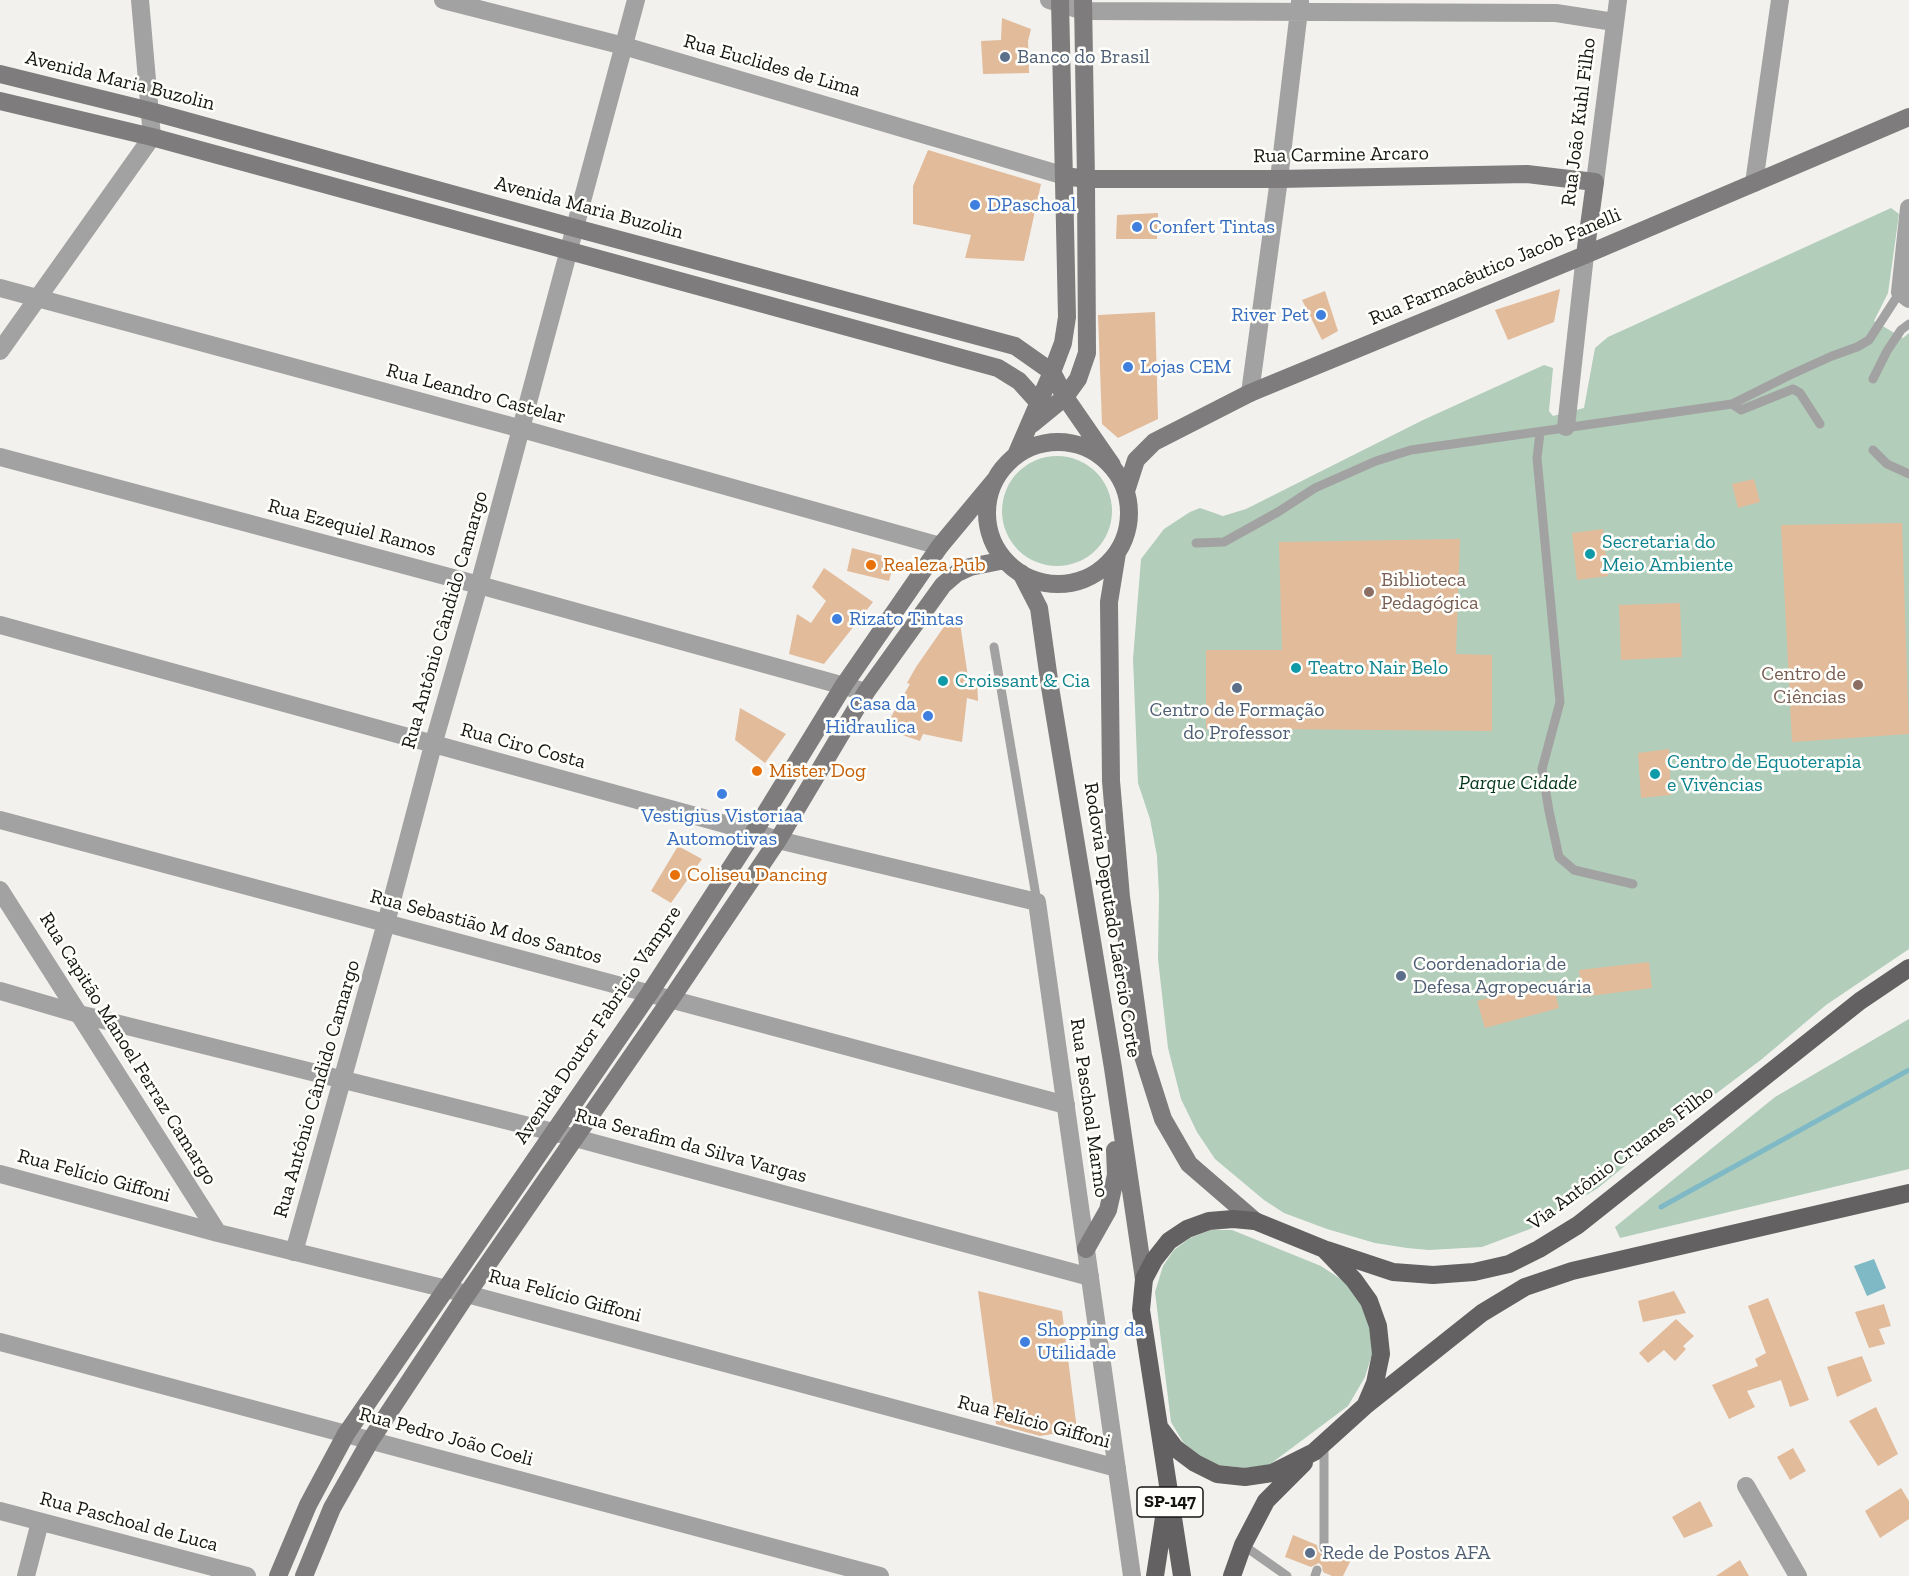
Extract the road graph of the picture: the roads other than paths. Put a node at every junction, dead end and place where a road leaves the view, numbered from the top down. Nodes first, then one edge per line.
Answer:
1 (140, 0) edge
2 (444, 0) edge
3 (636, 0) edge
4 (1618, 0) edge
5 (1780, 0) edge
6 (1056, 1) edge
7 (1083, 5) edge
8 (1300, 6) edge
9 (1614, 22) junction
10 (624, 46) junction
11 (0, 74) edge
12 (0, 101) edge
13 (150, 111) junction
14 (1909, 117) edge
15 (152, 137) junction
16 (1065, 176) junction
17 (1086, 179) junction
18 (1279, 179) junction
19 (1595, 182) junction
20 (1754, 183) junction
21 (1909, 208) edge
22 (575, 228) junction
23 (570, 250) junction
24 (1585, 255) junction
25 (0, 288) edge
26 (1904, 295) edge
27 (37, 298) junction
28 (1909, 324) edge
29 (0, 351) edge
30 (1052, 372) junction
31 (1873, 379) dead end
32 (1250, 393) junction
33 (1065, 397) junction
34 (1038, 402) junction
35 (1732, 404) junction
36 (1820, 424) dead end
37 (1031, 425) junction
38 (1566, 428) junction
39 (522, 429) junction
40 (1540, 433) junction
41 (1873, 450) dead end
42 (1016, 455) junction
43 (0, 457) edge
44 (1112, 465) junction
45 (1909, 474) edge
46 (995, 480) junction
47 (1126, 491) junction
48 (1196, 543) dead end
49 (940, 546) junction
50 (1117, 553) junction
51 (1005, 560) junction
52 (1021, 573) junction
53 (479, 585) junction
54 (0, 624) edge
55 (994, 646) dead end
56 (844, 686) junction
57 (866, 692) junction
58 (433, 745) junction
59 (0, 820) edge
60 (754, 832) junction
61 (778, 840) junction
62 (1633, 884) dead end
63 (0, 890) edge
64 (1037, 902) junction
65 (386, 923) junction
66 (1909, 968) edge
67 (0, 991) edge
68 (649, 994) junction
69 (671, 999) junction
70 (79, 1014) junction
71 (1113, 1068) junction
72 (343, 1079) junction
73 (1065, 1105) junction
74 (554, 1132) junction
75 (575, 1138) junction
76 (0, 1174) edge
77 (1907, 1194) edge
78 (1255, 1221) junction
79 (218, 1233) junction
80 (1086, 1249) junction
81 (1324, 1249) junction
82 (294, 1252) junction
83 (1090, 1277) junction
84 (1144, 1279) junction
85 (445, 1288) junction
86 (467, 1294) junction
87 (0, 1342) edge
88 (1365, 1406) junction
89 (1159, 1427) junction
90 (346, 1434) junction
91 (370, 1441) junction
92 (1319, 1448) junction
93 (1117, 1468) junction
94 (1746, 1486) dead end
95 (1168, 1489) junction
96 (0, 1511) edge
97 (40, 1522) junction
98 (1243, 1545) junction
99 (1324, 1548) dead end
100 (26, 1576) edge
101 (247, 1576) edge
102 (278, 1576) edge
103 (304, 1576) edge
104 (880, 1576) edge
105 (1132, 1576) edge
106 (1155, 1576) edge
107 (1182, 1576) edge
108 (1232, 1576) edge
109 (1287, 1576) edge
110 (1798, 1576) edge

1 - 13 street
2 - 10 street, Rua Euclides de Lima
3 - 10 street, Rua Antônio Cândido Camargo
4 - 9 street, Rua João Kuhl Filho
5 - 20 street
6 - 7 street
6 - 16 main road
7 - 8 street
7 - 17 main road
8 - 9 street
8 - 18 street
9 - 19 street, Rua João Kuhl Filho
10 - 16 street, Rua Euclides de Lima
10 - 22 street, Rua Antônio Cândido Camargo
11 - 13 main road, Avenida Maria Buzolin
12 - 15 main road
13 - 15 street
13 - 22 main road, Avenida Maria Buzolin
14 - 20 main road, Rua Farmacêutico Jacob Fanelli
15 - 23 main road
15 - 27 street
16 - 17 main road, Rua Euclides de Lima
16 - 30 main road
17 - 18 main road, Rua Carmine Arcaro
17 - 33 main road
18 - 19 main road, Rua Carmine Arcaro
18 - 32 street
19 - 24 main road, Rua João Kuhl Filho
20 - 24 main road, Rua Farmacêutico Jacob Fanelli
21 - 26 street
22 - 23 street, Rua Antônio Cândido Camargo
22 - 30 main road, Avenida Maria Buzolin
23 - 34 main road
23 - 39 street, Rua Antônio Cândido Camargo
24 - 32 main road, Rua Farmacêutico Jacob Fanelli
24 - 38 street, Rua João Kuhl Filho
25 - 27 street, Rua Leandro Castelar
26 - 35 lane
27 - 29 street
27 - 39 street, Rua Leandro Castelar
28 - 31 lane
30 - 33 main road, Avenida Maria Buzolin
30 - 34 main road
32 - 47 main road, Rua Farmacêutico Jacob Fanelli
33 - 37 main road
33 - 44 main road, Avenida Maria Buzolin
34 - 37 main road
35 - 36 lane
35 - 38 lane
37 - 42 main road
38 - 40 lane
39 - 49 street, Rua Leandro Castelar
39 - 53 street, Rua Antônio Cândido Camargo
40 - 48 lane
40 - 62 lane
41 - 45 lane
42 - 44 main road
42 - 46 main road
43 - 53 street, Rua Ezequiel Ramos
44 - 47 main road
46 - 49 main road, Avenida Doutor Fabricio Vampre
46 - 51 main road
47 - 50 main road
49 - 56 main road, Avenida Doutor Fabricio Vampre
50 - 52 main road
50 - 78 main road, Rodovia Deputado Laércio Corte
51 - 52 main road
51 - 57 main road
52 - 71 main road, Rodovia Deputado Laércio Corte
53 - 56 street, Rua Ezequiel Ramos
53 - 58 street, Rua Antônio Cândido Camargo
54 - 58 street, Rua Ciro Costa
55 - 64 lane, Rua Paschoal Marmo
56 - 57 street, Rua Ezequiel Ramos
56 - 60 main road, Avenida Doutor Fabricio Vampre
57 - 61 main road
58 - 60 street, Rua Ciro Costa
58 - 65 street, Rua Antônio Cândido Camargo
59 - 65 street, Rua Sebastião M dos Santos
60 - 61 street, Rua Ciro Costa
60 - 68 main road, Avenida Doutor Fabricio Vampre
61 - 64 street, Rua Ciro Costa
61 - 69 main road
63 - 70 street, Rua Capitão Manoel Ferraz Camargo
64 - 73 street, Rua Paschoal Marmo
65 - 68 street, Rua Sebastião M dos Santos
65 - 72 street, Rua Antônio Cândido Camargo
66 - 81 main road, Via Antônio Cruanes Filho
67 - 70 street, Rua Serafim da Silva Vargas
68 - 69 street, Rua Sebastião M dos Santos
68 - 74 main road, Avenida Doutor Fabricio Vampre
69 - 73 street, Rua Sebastião M dos Santos
69 - 75 main road
70 - 72 street, Rua Serafim da Silva Vargas
70 - 79 street, Rua Capitão Manoel Ferraz Camargo
71 - 80 main road
71 - 84 main road, Rodovia Deputado Laércio Corte
72 - 74 street, Rua Serafim da Silva Vargas
72 - 82 street, Rua Antônio Cândido Camargo
73 - 80 street, Rua Paschoal Marmo
74 - 75 street, Rua Serafim da Silva Vargas
74 - 85 main road, Avenida Doutor Fabricio Vampre
75 - 83 street, Rua Serafim da Silva Vargas
75 - 86 main road
76 - 79 street, Rua Felício Giffoni
77 - 88 main road
78 - 81 main road, Via Antônio Cruanes Filho
78 - 84 main road, Via Antônio Cruanes Filho
79 - 82 street, Rua Felício Giffoni
80 - 83 street, Rua Paschoal Marmo
81 - 88 main road
82 - 85 street, Rua Felício Giffoni
83 - 93 street, Rua Paschoal Marmo
84 - 89 main road
85 - 86 street, Rua Felício Giffoni
85 - 90 main road, Avenida Doutor Fabricio Vampre
86 - 91 main road
86 - 93 street, Rua Felício Giffoni
87 - 90 street, Rua Pedro João Coeli
88 - 92 main road
89 - 92 main road
89 - 95 main road, SP-147
90 - 91 street, Rua Pedro João Coeli
90 - 102 main road, Avenida Doutor Fabricio Vampre
91 - 103 main road
91 - 104 street, Rua Pedro João Coeli
92 - 98 main road
92 - 99 lane
93 - 105 street, Rua Paschoal Marmo
94 - 110 street
95 - 106 main road
95 - 107 main road, SP-147
96 - 97 street, Rua Paschoal de Luca
97 - 100 street
97 - 101 street, Rua Paschoal de Luca
98 - 108 main road
98 - 109 lane

